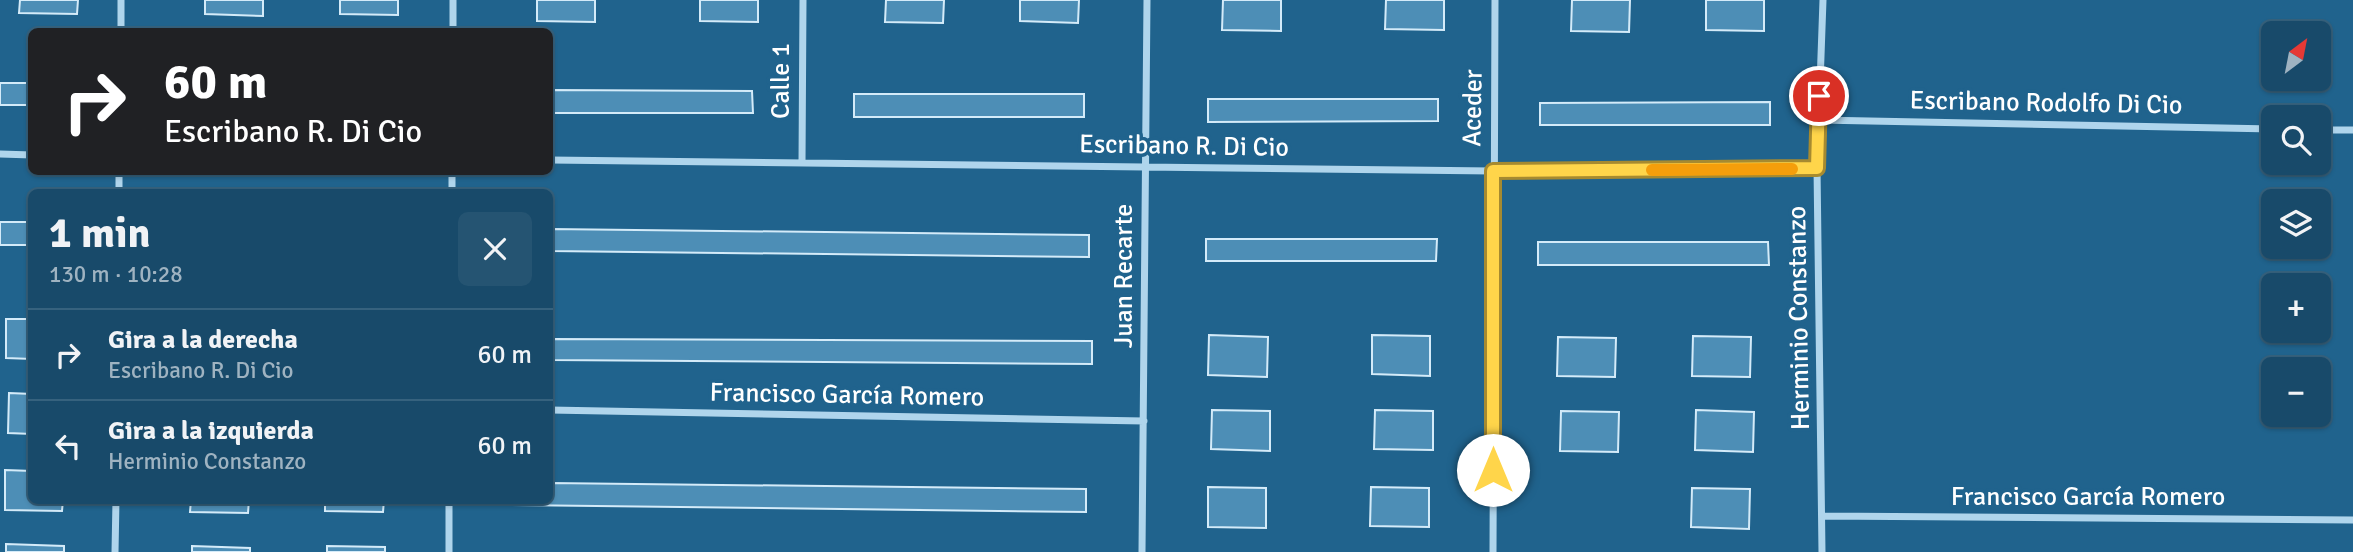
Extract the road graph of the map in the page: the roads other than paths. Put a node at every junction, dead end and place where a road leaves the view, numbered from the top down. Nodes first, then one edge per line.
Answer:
1 (121, 0) edge
2 (453, 0) edge
3 (803, 0) edge
4 (1147, 0) edge
5 (1495, 0) edge
6 (1823, 0) edge
7 (121, 28) edge
8 (453, 28) edge
9 (1819, 120) junction
10 (2261, 129) edge
11 (2331, 130) edge
12 (2353, 130) edge
13 (0, 155) edge
14 (28, 155) edge
15 (553, 160) edge
16 (802, 163) junction
17 (1146, 167) junction
18 (1817, 168) junction
19 (1493, 171) junction
20 (553, 410) edge
21 (1144, 421) junction
22 (116, 504) edge
23 (449, 504) edge
24 (1823, 516) junction
25 (2353, 520) edge
26 (115, 552) edge
27 (449, 552) edge
28 (1142, 552) edge
29 (1493, 552) edge
30 (1822, 552) edge

1 - 7 street
2 - 8 street
3 - 16 street, Calle 1
4 - 17 street, Juan Recarte
5 - 19 street, Aceder
6 - 9 street, Herminio Constanzo
9 - 10 street, Escribano Rodolfo Di Cio
9 - 18 street, Herminio Constanzo
11 - 12 street
13 - 14 street
15 - 16 street, Escribano R. Di Cio
16 - 17 street, Escribano R. Di Cio
17 - 19 street, Escribano R. Di Cio
17 - 21 street, Juan Recarte
18 - 19 street, Escribano R. Di Cio
18 - 24 street, Herminio Constanzo
19 - 29 street, Aceder
20 - 21 street, Francisco García Romero
21 - 28 street, Juan Recarte
22 - 26 street
23 - 27 street
24 - 25 street, Francisco García Romero
24 - 30 street, Herminio Constanzo

